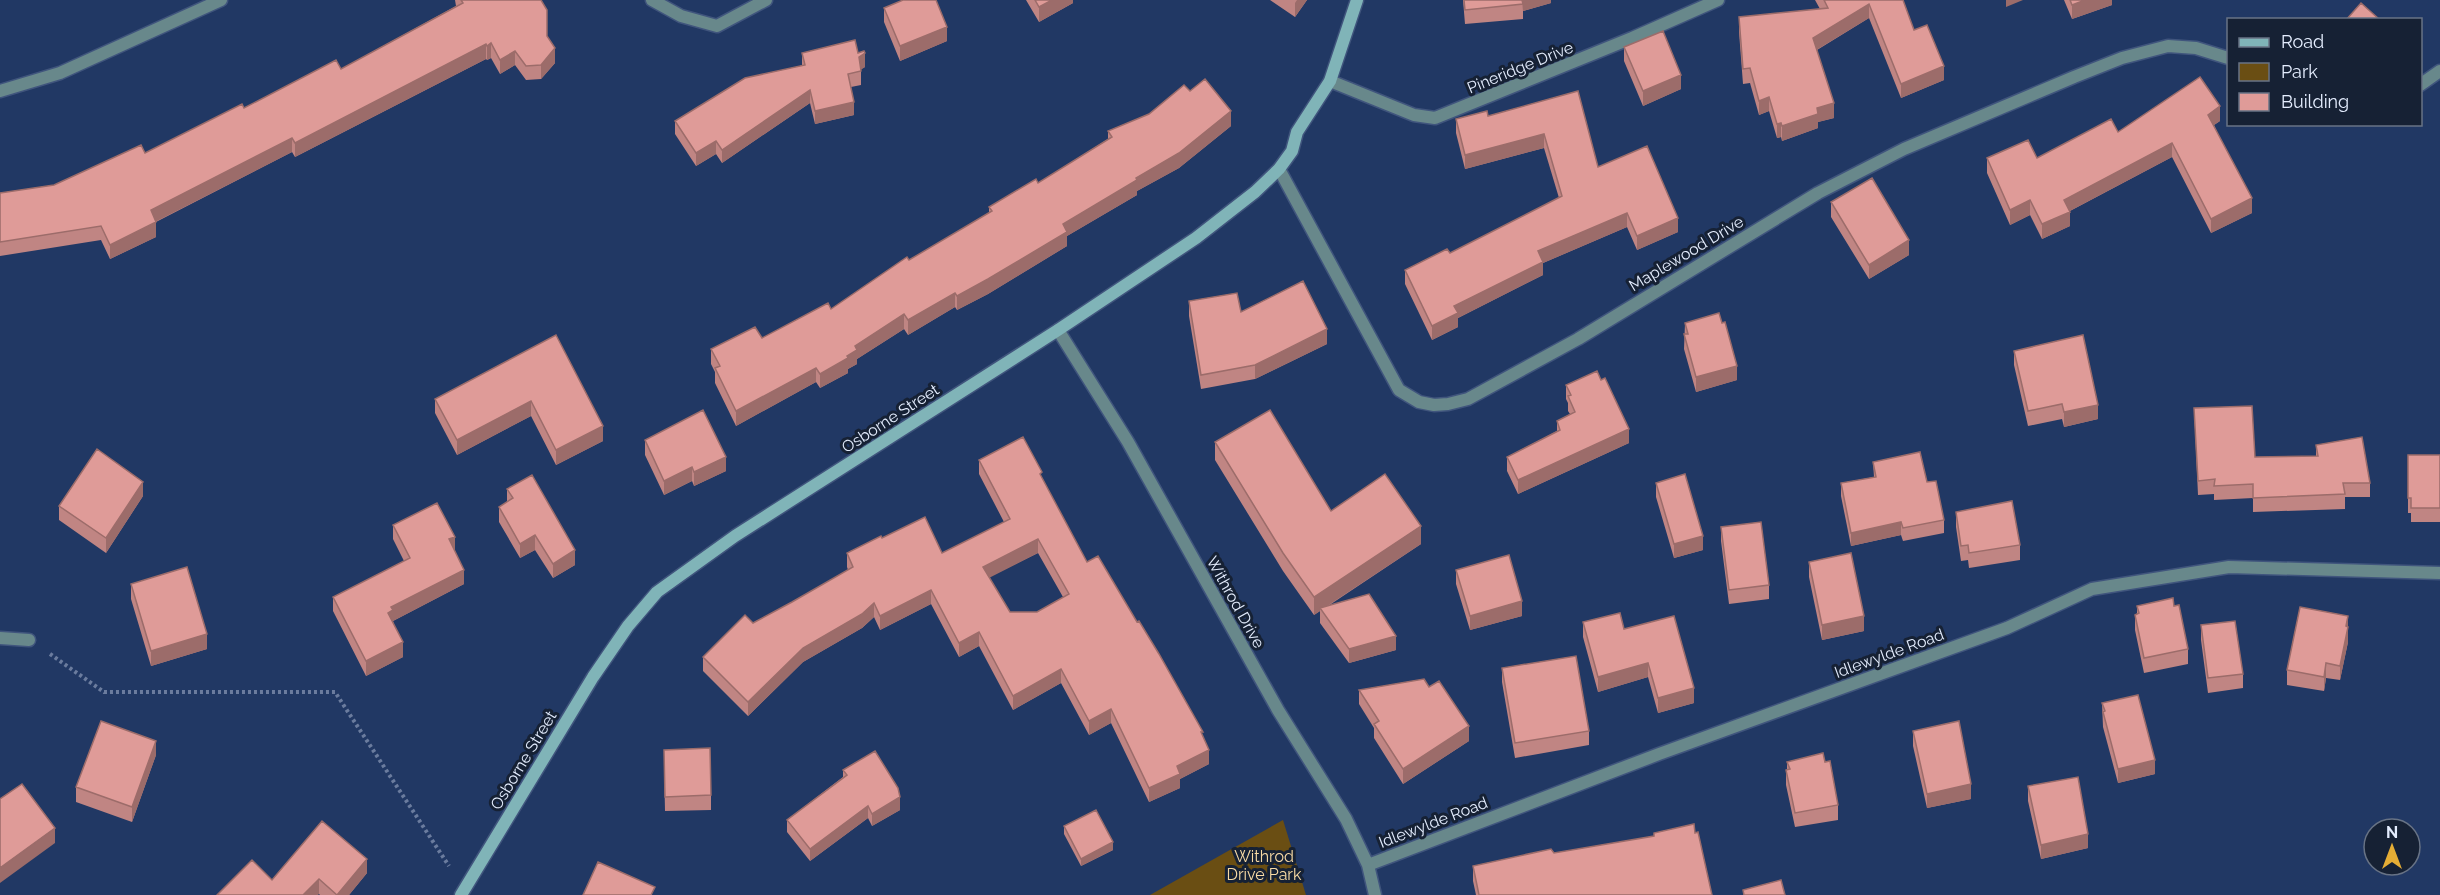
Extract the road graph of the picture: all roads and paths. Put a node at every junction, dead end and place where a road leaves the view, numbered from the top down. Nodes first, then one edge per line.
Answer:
1 (221, 0) edge
2 (766, 0) edge
3 (1357, 0) edge
4 (1718, 0) edge
5 (657, 4) edge
6 (2227, 57) edge
7 (2440, 71) edge
8 (1330, 81) junction
9 (2422, 84) edge
10 (0, 91) edge
11 (1279, 170) junction
12 (1058, 330) junction
13 (2440, 573) edge
14 (0, 638) edge
15 (29, 640) joint
16 (1368, 865) junction
17 (463, 892) edge
18 (1375, 895) edge

1 - 10 street
2 - 5 street
3 - 8 street, Osborne Street
4 - 8 street, Pineridge Drive
6 - 11 street, Maplewood Drive
7 - 9 street
8 - 11 street, Osborne Street
11 - 12 street, Osborne Street
12 - 16 street, Withrod Drive
12 - 17 street, Osborne Street
13 - 16 street, Idlewylde Road
14 - 15 street
15 - 17 path
16 - 18 street, Withrod Drive

